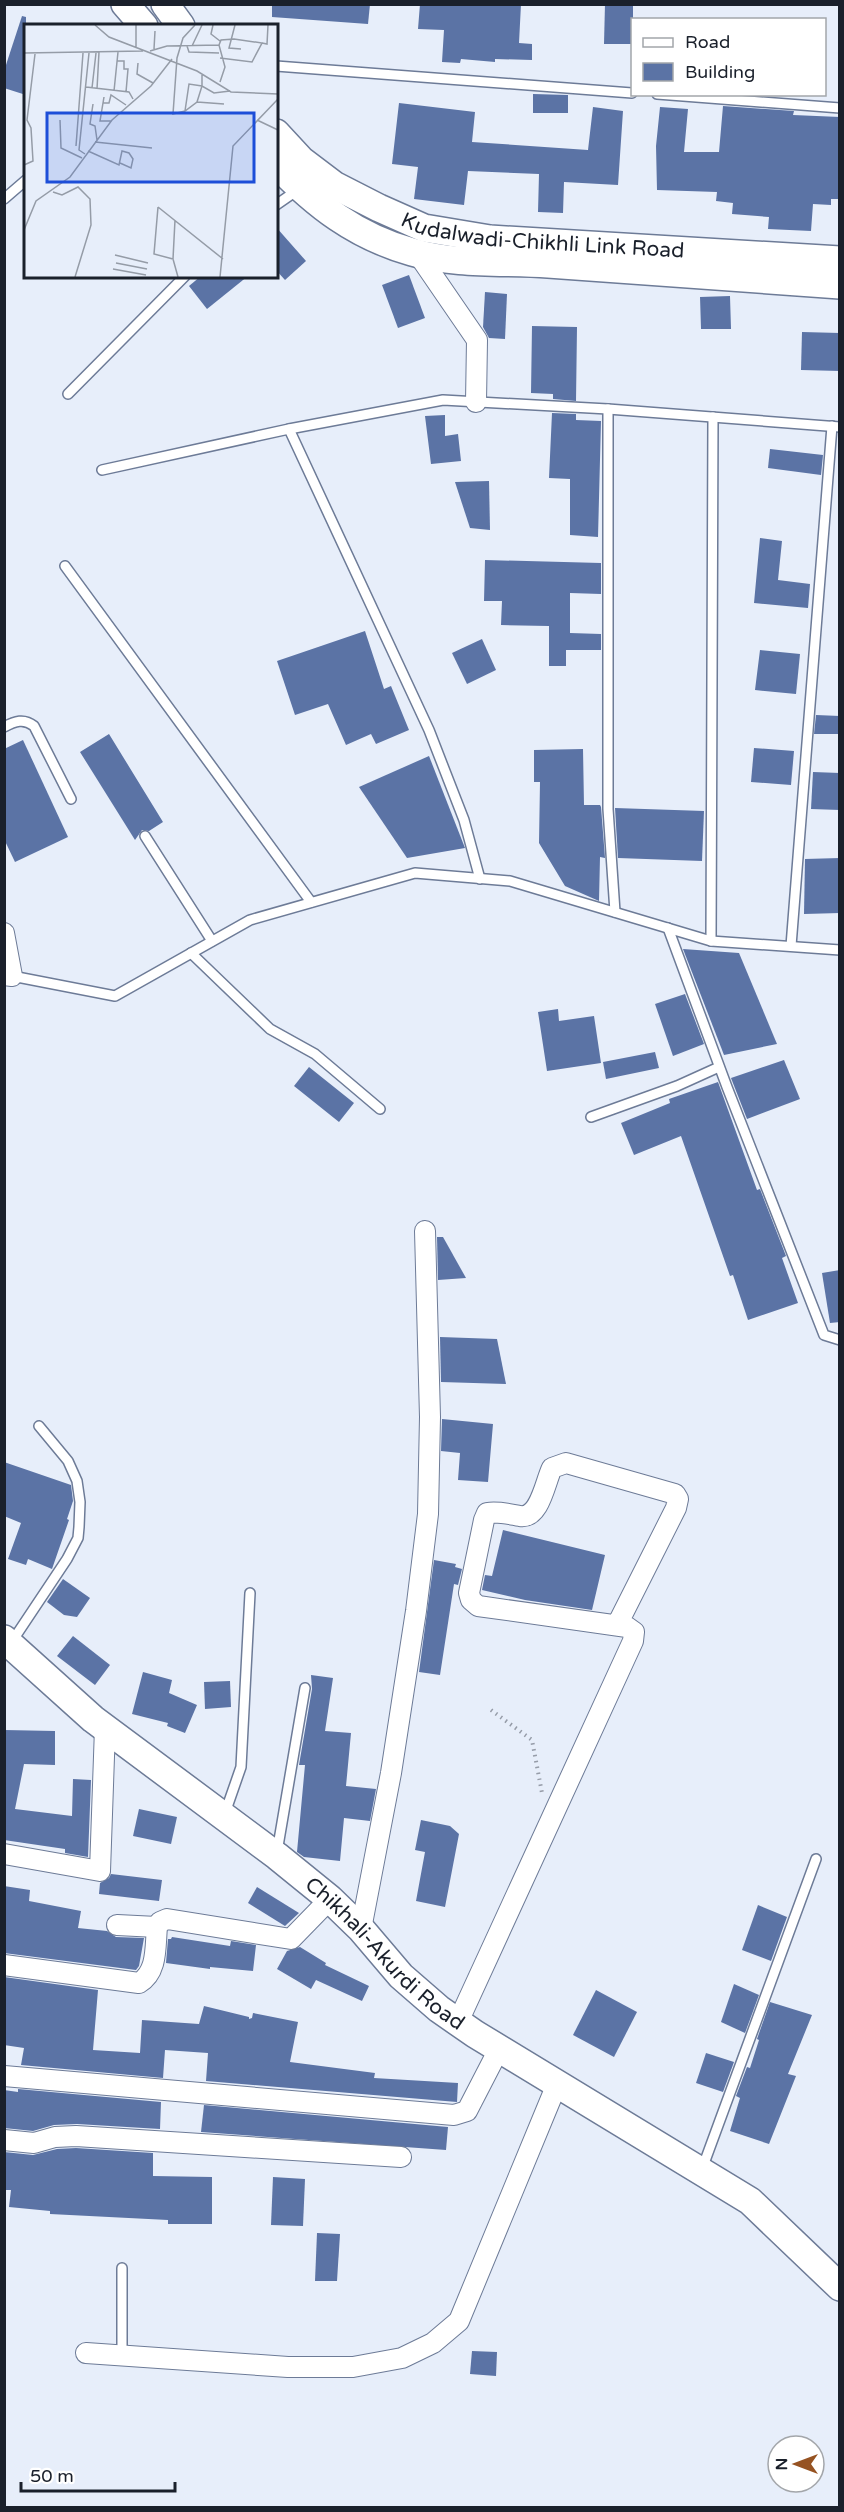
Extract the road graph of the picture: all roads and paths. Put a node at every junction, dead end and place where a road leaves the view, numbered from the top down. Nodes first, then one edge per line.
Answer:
1 (126, 4) edge
2 (165, 4) edge
3 (142, 24) edge
4 (180, 24) edge
5 (278, 66) edge
6 (631, 93) edge
7 (683, 96) edge
8 (840, 108) edge
9 (278, 135) edge
10 (278, 166) edge
11 (24, 182) edge
12 (300, 189) junction
13 (4, 200) edge
14 (278, 204) edge
15 (418, 254) junction
16 (840, 260) edge
17 (183, 278) edge
18 (840, 285) edge
19 (68, 394) dead end
20 (476, 402) junction
21 (608, 409) junction
22 (713, 417) junction
23 (836, 427) edge
24 (289, 429) junction
25 (102, 470) dead end
26 (65, 566) dead end
27 (4, 727) edge
28 (71, 800) dead end
29 (145, 837) dead end
30 (480, 879) junction
31 (311, 902) junction
32 (615, 912) junction
33 (668, 928) junction
34 (4, 933) edge
35 (212, 941) junction
36 (711, 941) junction
37 (792, 946) junction
38 (840, 950) edge
39 (191, 954) junction
40 (8, 976) edge
41 (719, 1067) junction
42 (380, 1109) dead end
43 (591, 1117) dead end
44 (425, 1231) dead end
45 (840, 1340) edge
46 (39, 1426) dead end
47 (250, 1593) dead end
48 (617, 1625) junction
49 (7, 1642) edge
50 (305, 1689) dead end
51 (491, 1710) dead end
52 (105, 1728) junction
53 (224, 1816) junction
54 (548, 1827) junction
55 (4, 1854) edge
56 (277, 1856) junction
57 (816, 1859) dead end
58 (330, 1899) junction
59 (117, 1925) dead end
60 (157, 1927) junction
61 (361, 1929) junction
62 (4, 1965) edge
63 (458, 2022) junction
64 (499, 2049) junction
65 (4, 2076) edge
66 (557, 2084) junction
67 (4, 2140) edge
68 (401, 2157) dead end
69 (701, 2172) junction
70 (122, 2268) dead end
71 (837, 2284) edge
72 (86, 2353) dead end
73 (122, 2355) junction

1 - 3 main road
2 - 4 main road
5 - 6 lane
7 - 8 lane
9 - 16 main road, Kudalwadi-Chikhli Link Road
10 - 12 main road, Kudalwadi-Chikhli Link Road
11 - 13 lane
12 - 14 lane
12 - 15 main road, Kudalwadi-Chikhli Link Road
15 - 18 main road, Kudalwadi-Chikhli Link Road
15 - 20 street
17 - 19 lane
20 - 21 lane
20 - 24 lane
21 - 22 lane
21 - 32 lane
22 - 23 lane
22 - 36 lane
23 - 37 lane
24 - 25 lane
24 - 30 lane
26 - 31 lane
27 - 28 lane
29 - 35 lane
30 - 31 lane
30 - 32 lane
31 - 35 lane
32 - 33 lane
33 - 36 lane
33 - 41 lane
34 - 40 street
35 - 39 lane
36 - 37 lane
37 - 38 lane
39 - 40 lane
39 - 42 lane
41 - 43 lane
41 - 45 lane
44 - 61 street
46 - 49 lane
47 - 53 lane
48 - 48 street
48 - 54 street
49 - 52 main road, Chikhali-Akurdi Road
50 - 56 lane
51 - 54 path
52 - 53 main road, Chikhali-Akurdi Road
52 - 55 street
53 - 56 main road, Chikhali-Akurdi Road
54 - 63 street
56 - 58 main road, Chikhali-Akurdi Road
57 - 69 lane
58 - 60 street
58 - 61 main road, Chikhali-Akurdi Road
59 - 60 street
60 - 62 street
61 - 63 main road, Chikhali-Akurdi Road
63 - 64 main road, Chikhali-Akurdi Road
64 - 65 street
64 - 66 main road, Chikhali-Akurdi Road
66 - 69 main road, Chikhali-Akurdi Road
66 - 73 street
67 - 68 street
69 - 71 main road, Chikhali-Akurdi Road
70 - 73 lane
72 - 73 street

